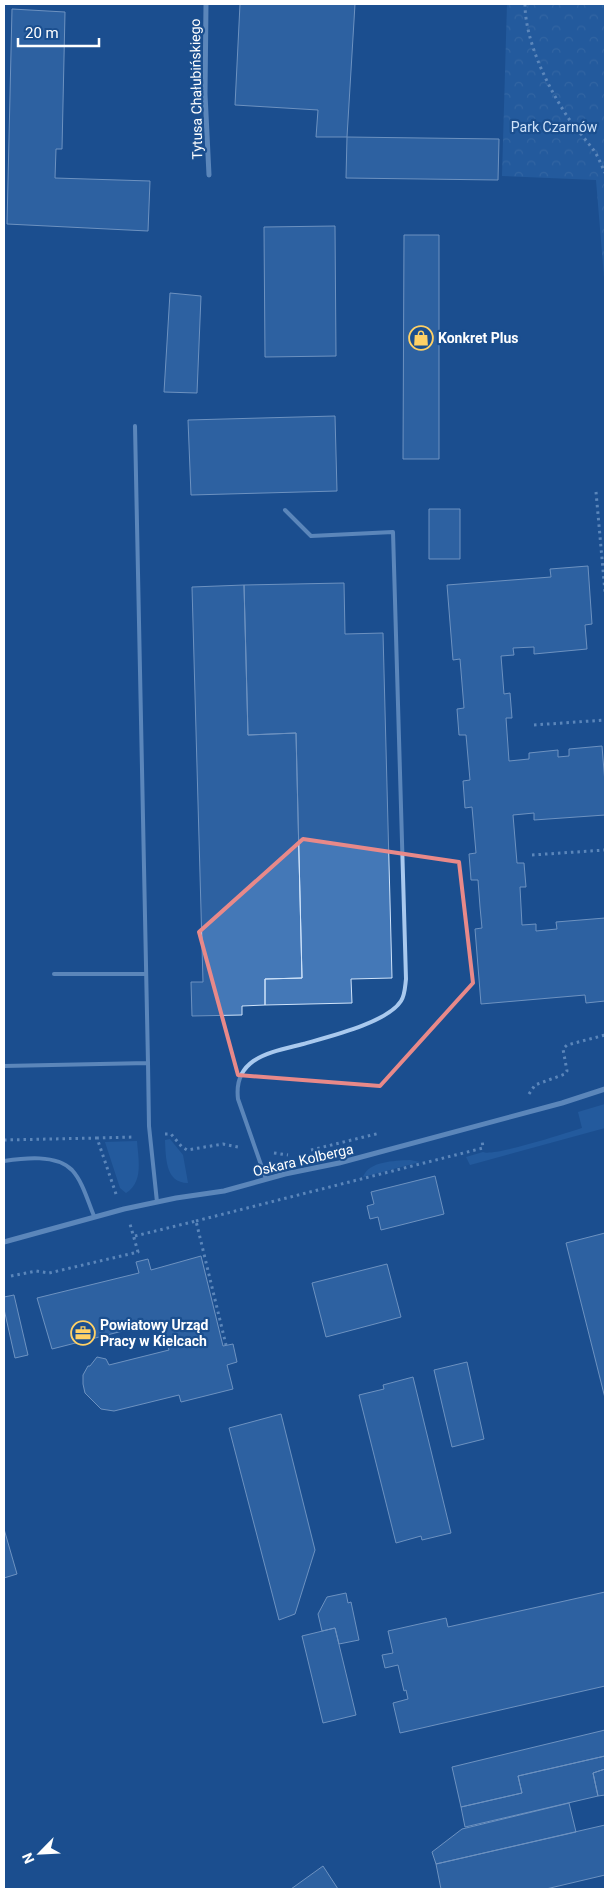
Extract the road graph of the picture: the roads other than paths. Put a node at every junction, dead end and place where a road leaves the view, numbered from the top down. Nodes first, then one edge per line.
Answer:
1 (206, 4) edge
2 (209, 174) dead end
3 (135, 426) dead end
4 (285, 510) dead end
5 (54, 974) dead end
6 (145, 974) junction
7 (148, 1063) junction
8 (4, 1066) edge
9 (605, 1089) edge
10 (4, 1161) edge
11 (266, 1180) junction
12 (157, 1202) junction
13 (94, 1216) junction
14 (4, 1242) edge

1 - 2 street, Tytusa Chałubińskiego
3 - 6 lane
4 - 11 lane
5 - 6 lane
6 - 7 lane
7 - 8 lane
7 - 12 lane
9 - 11 street, Oskara Kolberga
10 - 13 lane
11 - 12 street, Oskara Kolberga
12 - 13 street, Oskara Kolberga
13 - 14 street, Oskara Kolberga

